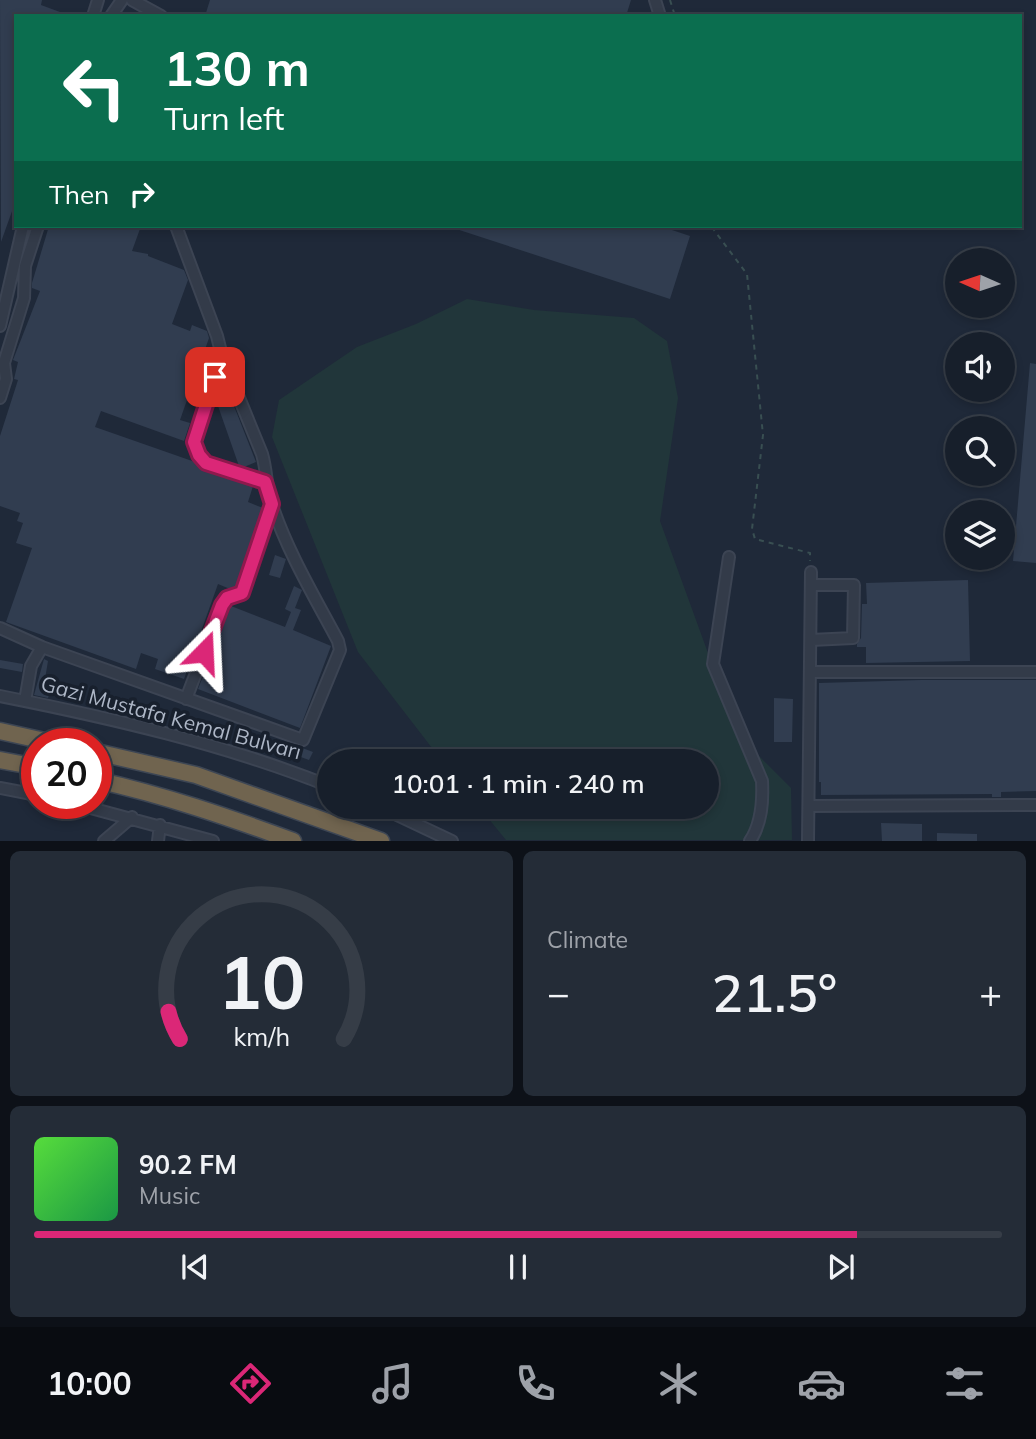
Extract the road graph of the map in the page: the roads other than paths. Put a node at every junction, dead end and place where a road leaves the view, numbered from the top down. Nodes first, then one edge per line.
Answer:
1 (132, 0) edge
2 (157, 14) edge
3 (22, 228) edge
4 (177, 228) edge
5 (36, 230) edge
6 (0, 326) edge
7 (222, 356) junction
8 (0, 398) edge
9 (265, 482) junction
10 (272, 504) junction
11 (729, 557) dead end
12 (811, 572) road end
13 (811, 585) junction
14 (0, 628) edge
15 (811, 640) junction
16 (42, 647) junction
17 (810, 672) junction
18 (1036, 672) edge
19 (0, 696) edge
20 (187, 699) junction
21 (25, 701) junction
22 (0, 731) edge
23 (21, 736) edge
24 (112, 756) edge
25 (0, 760) edge
26 (21, 765) edge
27 (317, 781) edge
28 (112, 784) edge
29 (0, 788) edge
30 (21, 792) edge
31 (1036, 804) edge
32 (809, 806) junction
33 (112, 812) edge
34 (132, 817) junction
35 (405, 819) edge
36 (160, 825) junction
37 (195, 838) edge
38 (104, 841) edge
39 (158, 841) edge
40 (213, 841) edge
41 (293, 841) edge
42 (381, 841) edge
43 (452, 841) edge
44 (750, 841) edge
45 (808, 841) edge

1 - 2 street
3 - 5 street
3 - 6 street
4 - 7 street
5 - 8 street
7 - 9 street
7 - 9 street
9 - 10 street
10 - 20 street
10 - 20 street
11 - 44 street
12 - 13 street
13 - 15 street
13 - 15 street
14 - 16 street
15 - 17 street
16 - 20 street
16 - 21 street
17 - 18 street
17 - 32 street
19 - 21 street, Gazi Mustafa Kemal Bulvarı
21 - 27 street, Gazi Mustafa Kemal Bulvarı
22 - 23 highway
24 - 42 highway
25 - 26 highway
28 - 41 highway
29 - 30 street
31 - 32 street
32 - 45 street
33 - 34 street
34 - 36 street
34 - 38 street
35 - 43 street
36 - 37 street
36 - 39 street
37 - 40 street

